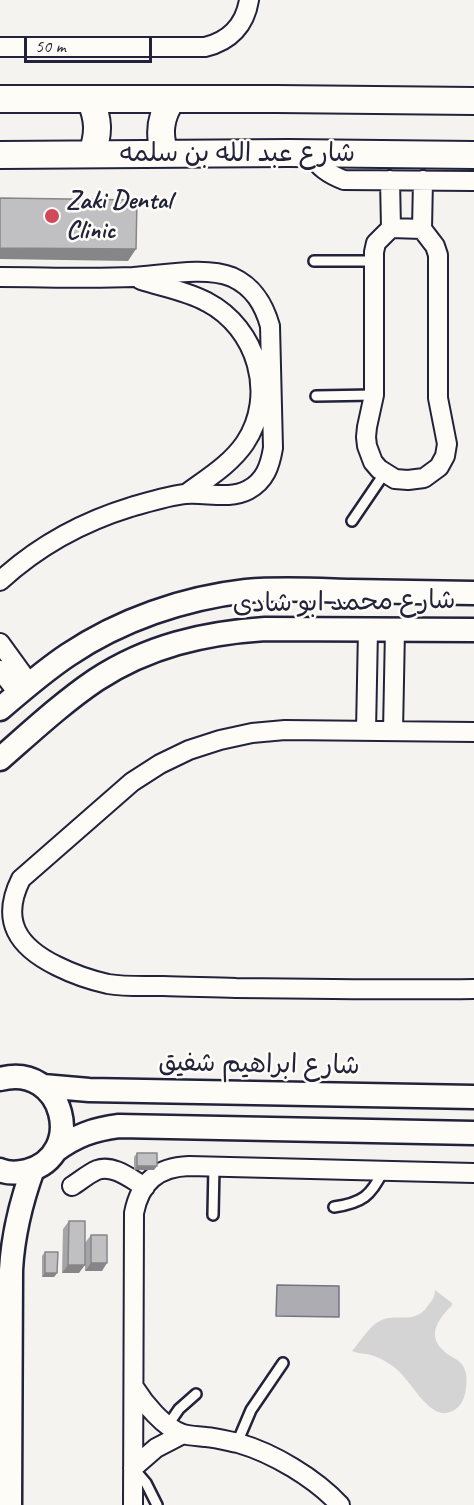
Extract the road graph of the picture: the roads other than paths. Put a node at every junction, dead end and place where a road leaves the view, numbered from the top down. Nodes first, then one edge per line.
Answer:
1 (249, 0) edge
2 (0, 47) edge
3 (474, 87) edge
4 (0, 99) edge
5 (90, 99) junction
6 (172, 99) junction
7 (448, 101) junction
8 (474, 102) edge
9 (92, 154) junction
10 (165, 154) junction
11 (310, 154) junction
12 (0, 155) edge
13 (474, 155) edge
14 (390, 180) junction
15 (423, 180) junction
16 (474, 181) edge
17 (391, 228) junction
18 (422, 229) junction
19 (314, 261) dead end
20 (374, 261) junction
21 (131, 277) junction
22 (0, 278) edge
23 (374, 395) junction
24 (316, 396) dead end
25 (384, 474) junction
26 (186, 494) junction
27 (352, 521) dead end
28 (0, 580) edge
29 (474, 593) edge
30 (368, 630) junction
31 (395, 630) junction
32 (474, 630) edge
33 (0, 642) edge
34 (0, 670) edge
35 (24, 688) junction
36 (0, 709) edge
37 (366, 731) junction
38 (393, 732) junction
39 (474, 732) edge
40 (0, 759) edge
41 (474, 989) edge
42 (6, 1074) edge
43 (43, 1086) junction
44 (123, 1091) junction
45 (474, 1097) edge
46 (119, 1126) junction
47 (474, 1133) edge
48 (55, 1151) junction
49 (214, 1166) junction
50 (33, 1169) junction
51 (0, 1170) edge
52 (383, 1171) junction
53 (474, 1173) edge
54 (72, 1186) dead end
55 (145, 1187) junction
56 (334, 1207) dead end
57 (213, 1215) dead end
58 (283, 1363) dead end
59 (134, 1387) junction
60 (196, 1394) dead end
61 (175, 1430) junction
62 (237, 1443) junction
63 (133, 1468) junction
64 (10, 1505) edge
65 (133, 1505) edge
66 (157, 1505) edge
67 (340, 1505) edge

1 - 2 street
3 - 7 street
4 - 5 main road
5 - 6 main road
5 - 9 main road
6 - 7 main road
6 - 10 main road
7 - 8 main road
9 - 10 main road, شارع عبد الله بن سلمه
9 - 12 main road, شارع عبد الله بن سلمه
10 - 11 main road, شارع عبد الله بن سلمه
11 - 13 main road, شارع عبد الله بن سلمه
11 - 14 street
14 - 15 street
14 - 17 street
15 - 16 street
15 - 18 street
17 - 18 street
17 - 20 street
18 - 25 street
19 - 20 lane
20 - 23 street
21 - 22 street
21 - 26 street
21 - 26 street
23 - 24 lane
23 - 25 street
25 - 27 lane
26 - 28 street
29 - 35 street, شارع محمد ابو شادى
30 - 31 street, شارع محمد ابو شادى
30 - 37 street
30 - 40 street, شارع محمد ابو شادى
31 - 32 street, شارع محمد ابو شادى
31 - 38 street
33 - 35 street
34 - 35 street
35 - 36 street, شارع محمد ابو شادى
37 - 38 street
37 - 41 street
38 - 39 street
42 - 43 street, شارع ابراهيم شفيق
43 - 44 street, شارع ابراهيم شفيق
43 - 48 street
44 - 45 street, شارع ابراهيم شفيق
44 - 46 street
46 - 47 street
46 - 48 street
48 - 50 street
49 - 52 street
49 - 55 street
49 - 57 lane
50 - 51 street
50 - 64 street
52 - 53 street
52 - 56 lane
54 - 55 street
55 - 59 street
58 - 62 lane
59 - 61 street
59 - 63 street
60 - 61 lane
61 - 62 street
61 - 63 street
62 - 67 street
63 - 65 street
63 - 66 lane

